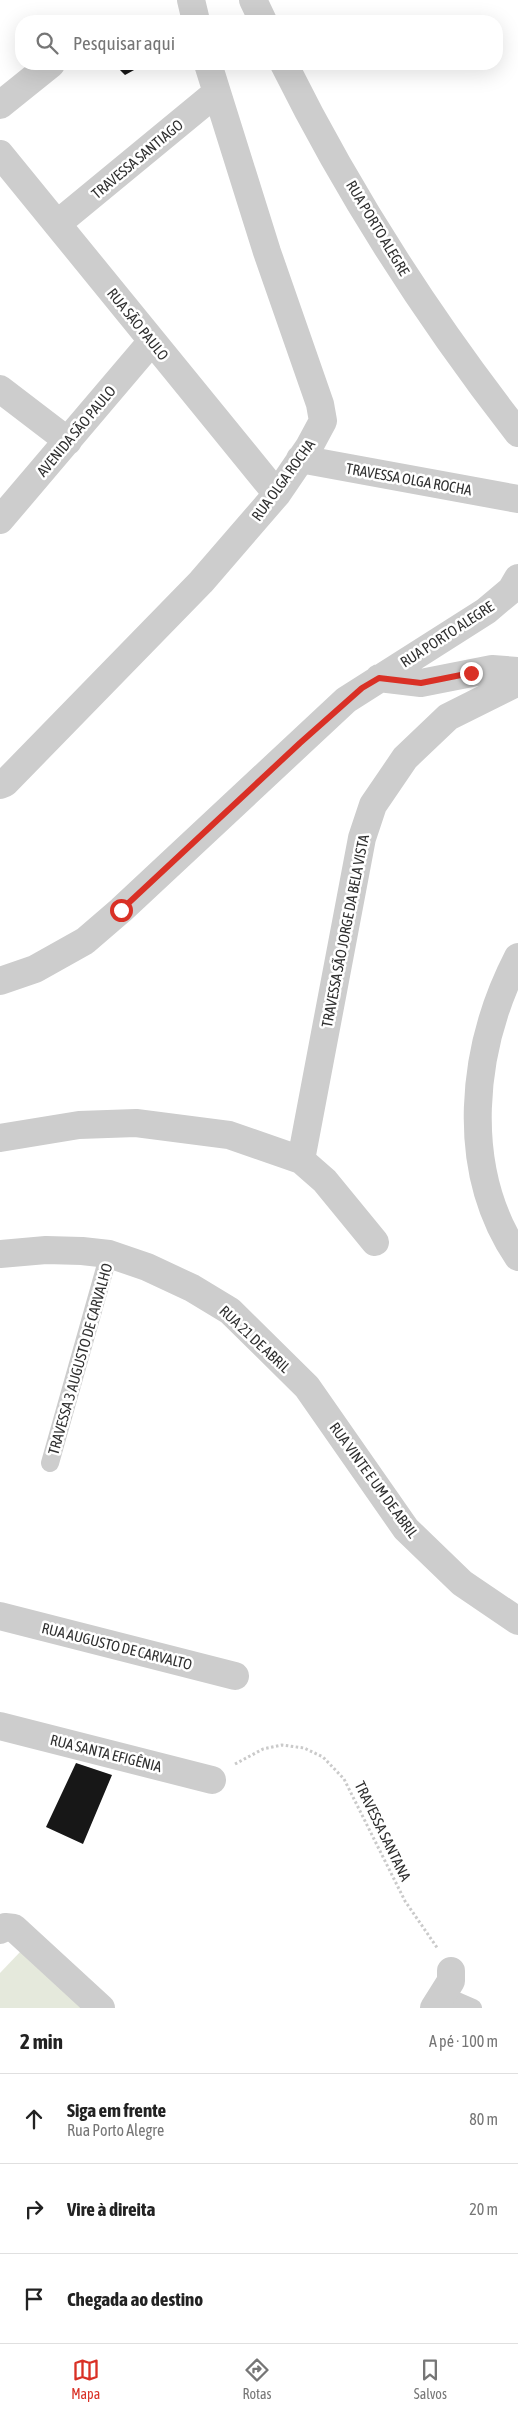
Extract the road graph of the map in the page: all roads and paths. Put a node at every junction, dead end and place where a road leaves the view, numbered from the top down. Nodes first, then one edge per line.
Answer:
1 (190, 0) edge
2 (253, 0) edge
3 (194, 15) edge
4 (260, 15) edge
5 (43, 70) edge
6 (210, 70) edge
7 (287, 70) edge
8 (216, 93) junction
9 (0, 105) edge
10 (0, 154) edge
11 (57, 224) junction
12 (152, 341) junction
13 (0, 389) edge
14 (518, 433) edge
15 (68, 441) junction
16 (300, 459) junction
17 (276, 494) junction
18 (518, 499) edge
19 (0, 520) edge
20 (518, 578) edge
21 (518, 671) edge
22 (379, 678) junction
23 (518, 682) edge
24 (0, 785) edge
25 (518, 957) edge
26 (0, 981) edge
27 (0, 1138) edge
28 (301, 1160) junction
29 (375, 1242) dead end
30 (0, 1254) edge
31 (109, 1254) junction
32 (518, 1257) edge
33 (307, 1387) joint
34 (50, 1463) dead end
35 (0, 1616) edge
36 (518, 1621) edge
37 (235, 1676) dead end
38 (0, 1726) edge
39 (212, 1780) joint
40 (5, 1928) edge
41 (442, 1991) edge
42 (101, 2008) edge
43 (473, 2008) edge

1 - 3 street
2 - 4 street
5 - 9 street
6 - 8 street, RUA OLGA ROCHA
7 - 14 street, RUA PORTO ALEGRE
8 - 11 street, TRAVESSA SANTIAGO
8 - 16 street, RUA OLGA ROCHA
10 - 11 street, RUA SÃO PAULO
11 - 12 street, RUA SÃO PAULO
12 - 15 street, AVENIDA SÃO PAULO
12 - 17 street, RUA SÃO PAULO
13 - 15 street
15 - 19 street, AVENIDA SÃO PAULO
16 - 17 street, RUA OLGA ROCHA
16 - 18 street, TRAVESSA OLGA ROCHA
17 - 24 street, RUA OLGA ROCHA
20 - 22 street, RUA PORTO ALEGRE
21 - 22 street
22 - 26 street, RUA PORTO ALEGRE
23 - 28 street, TRAVESSA SÃO JORGE DA BELA VISTA
25 - 32 street
27 - 28 street
28 - 29 street
30 - 31 street, RUA 21 DE ABRIL
31 - 33 street, RUA 21 DE ABRIL
31 - 34 lane, TRAVESSA 3 AUGUSTO DE CARVALHO
33 - 36 street, RUA VINTE E UM DE ABRIL
35 - 37 street, RUA AUGUSTO DE CARVALTO
38 - 39 street, RUA SANTA EFIGÊNIA
39 - 41 path, TRAVESSA SANTANA
40 - 42 street
41 - 43 lane

